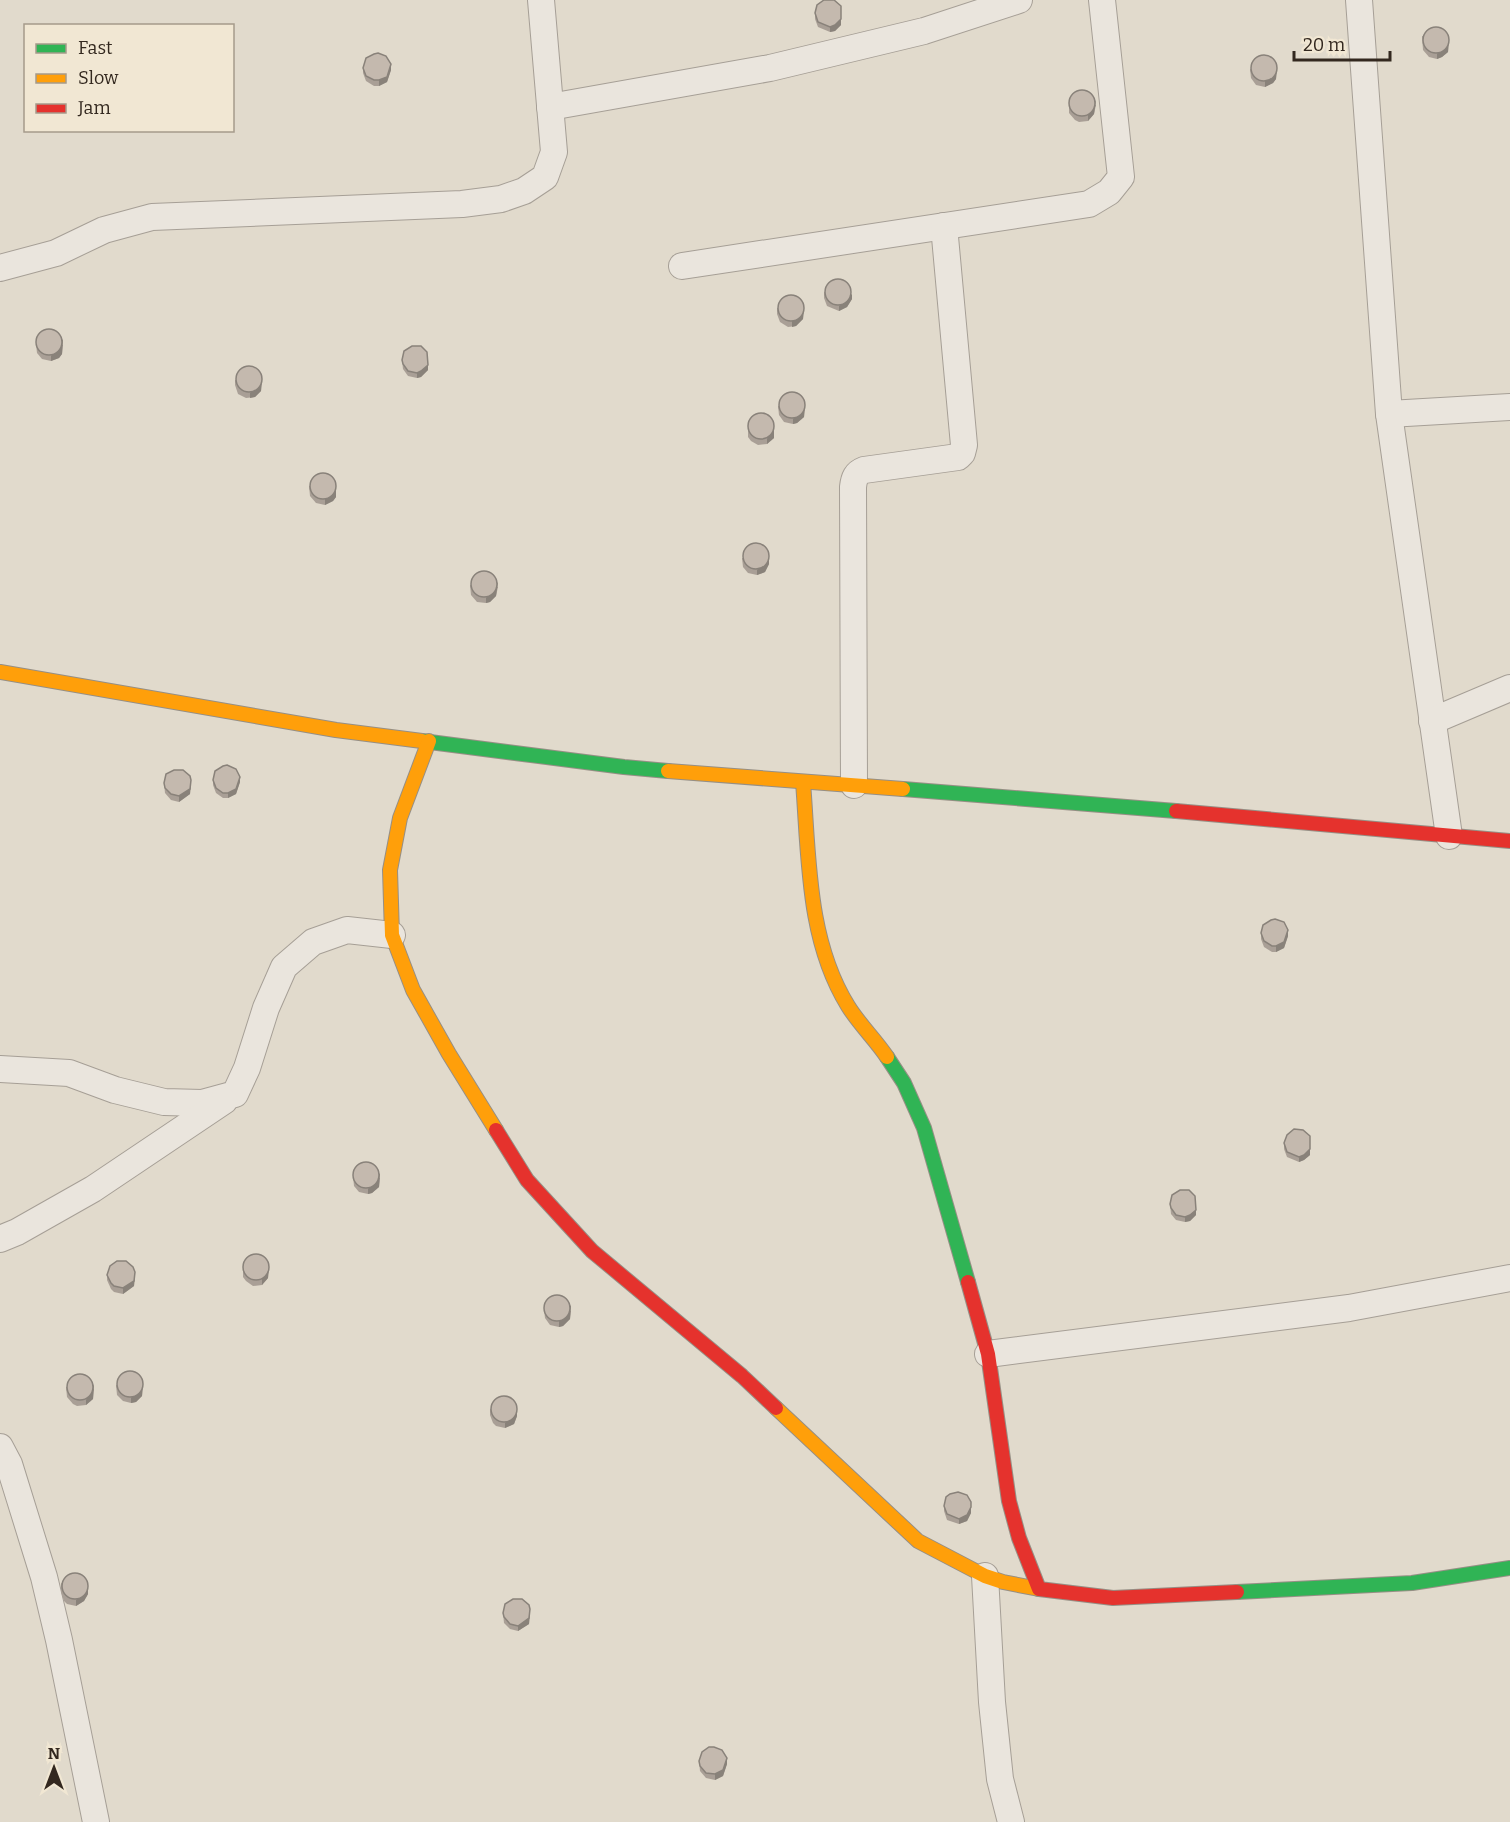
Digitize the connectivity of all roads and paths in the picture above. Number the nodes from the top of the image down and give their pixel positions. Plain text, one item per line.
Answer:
1 (541, 0) edge
2 (1019, 0) edge
3 (1102, 0) edge
4 (1359, 0) edge
5 (550, 107) junction
6 (944, 226) junction
7 (682, 266) dead end
8 (0, 268) edge
9 (1510, 407) edge
10 (1389, 414) junction
11 (0, 672) edge
12 (1510, 688) edge
13 (1432, 721) junction
14 (429, 741) junction
15 (803, 782) junction
16 (854, 785) junction
17 (1449, 836) junction
18 (1510, 841) edge
19 (392, 934) junction
20 (0, 1069) edge
21 (235, 1094) junction
22 (0, 1239) edge
23 (1510, 1278) edge
24 (988, 1354) junction
25 (0, 1447) edge
26 (1510, 1568) edge
27 (985, 1576) junction
28 (1039, 1588) junction
29 (96, 1822) edge
30 (1011, 1822) edge

1 - 5 street
2 - 5 street
3 - 6 street
4 - 10 street
5 - 8 street
6 - 7 street
6 - 16 street
9 - 10 street
10 - 13 street
11 - 14 street
12 - 13 street
13 - 17 street
14 - 15 street
14 - 19 street
15 - 16 street
15 - 24 street
16 - 17 street
17 - 18 street
19 - 21 street
19 - 27 street
20 - 21 street
21 - 22 street
23 - 24 street
24 - 28 street
25 - 29 street
26 - 28 street
27 - 28 street
27 - 30 street

